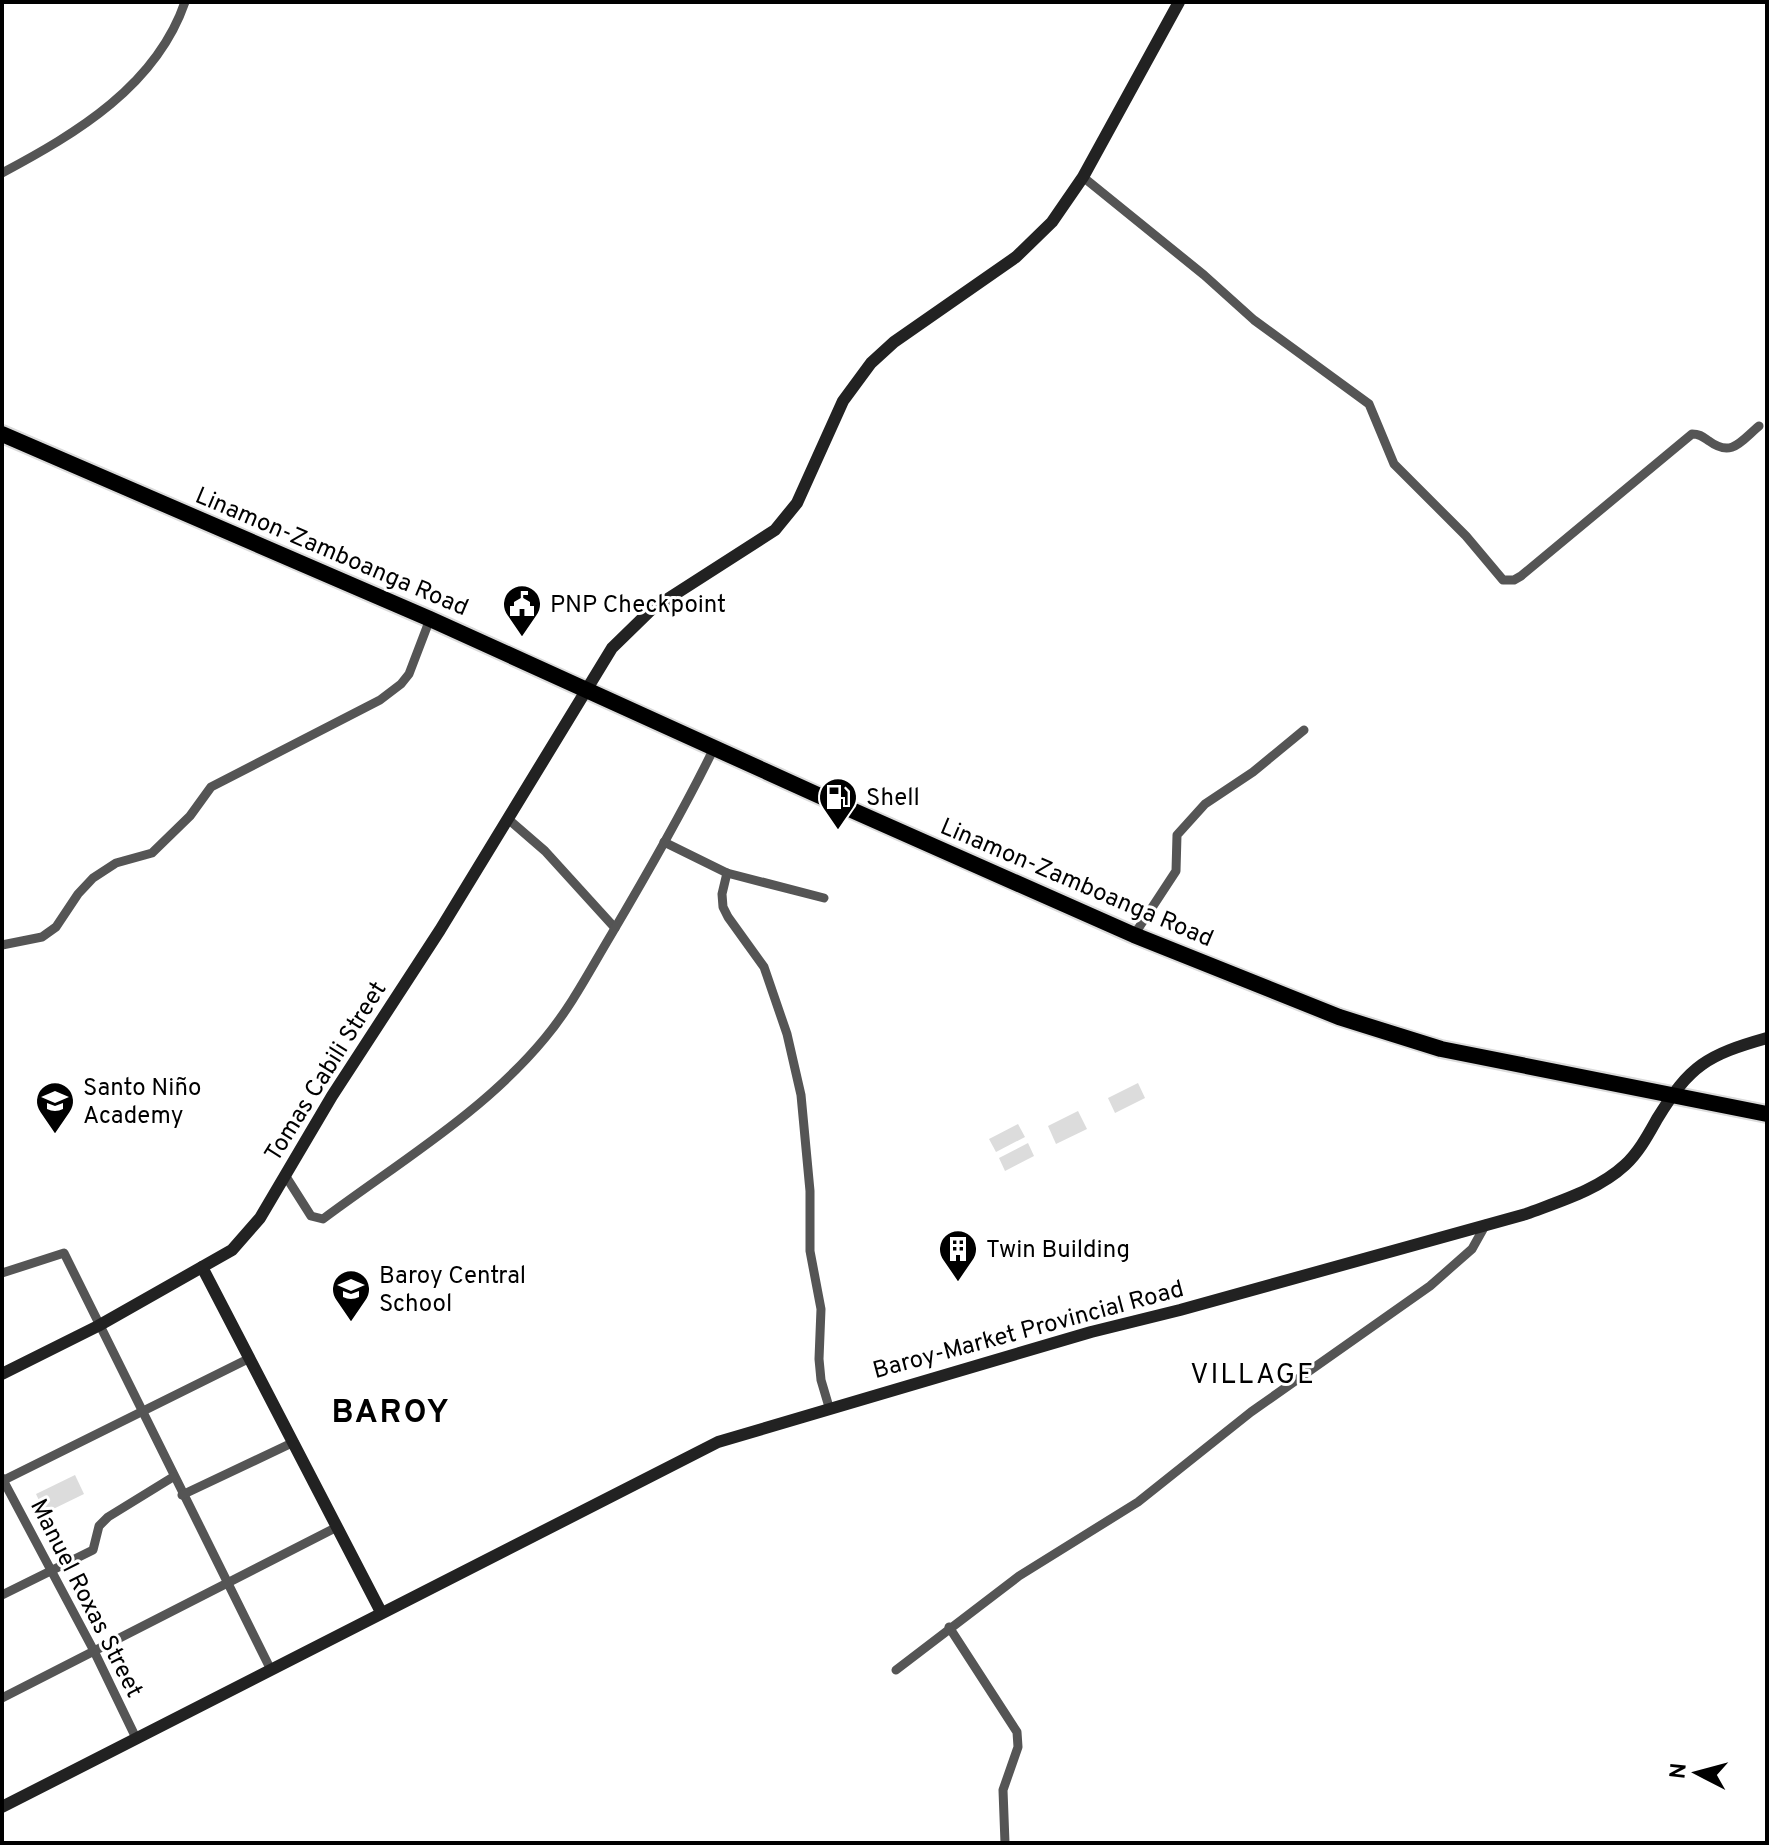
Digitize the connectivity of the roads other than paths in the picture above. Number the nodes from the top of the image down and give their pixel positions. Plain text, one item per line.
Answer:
1 (185, 2) edge
2 (1179, 2) edge
3 (2, 173) edge
4 (1083, 177) junction
5 (1759, 426) dead end
6 (2, 434) edge
7 (430, 619) junction
8 (587, 689) junction
9 (1304, 730) dead end
10 (714, 748) junction
11 (508, 819) junction
12 (664, 842) junction
13 (727, 873) junction
14 (824, 898) dead end
15 (615, 928) junction
16 (1134, 935) junction
17 (2, 945) edge
18 (1767, 1038) edge
19 (1672, 1095) junction
20 (1767, 1114) edge
21 (285, 1175) junction
22 (1486, 1224) junction
23 (202, 1267) junction
24 (2, 1273) edge
25 (98, 1326) junction
26 (250, 1358) junction
27 (2, 1374) edge
28 (829, 1407) junction
29 (142, 1414) junction
30 (294, 1442) junction
31 (173, 1477) junction
32 (2, 1479) edge
33 (182, 1495) junction
34 (337, 1527) junction
35 (52, 1571) junction
36 (226, 1582) junction
37 (2, 1595) edge
38 (381, 1612) junction
39 (949, 1627) junction
40 (94, 1651) junction
41 (270, 1668) junction
42 (896, 1670) dead end
43 (2, 1698) edge
44 (136, 1738) junction
45 (2, 1807) edge
46 (1005, 1843) edge

1 - 3 street
2 - 4 street, Tomas Cabili Street
4 - 5 street
4 - 8 street, Tomas Cabili Street
6 - 7 highway, Linamon-Zamboanga Road
7 - 8 highway, Linamon-Zamboanga Road
7 - 17 street
8 - 10 highway, Linamon-Zamboanga Road
8 - 11 street, Tomas Cabili Street
9 - 16 street
10 - 12 street
10 - 16 highway, Linamon-Zamboanga Road
11 - 15 street
11 - 21 street, Tomas Cabili Street
12 - 13 street
12 - 15 street
13 - 14 street
13 - 28 street
15 - 21 street
16 - 19 highway, Linamon-Zamboanga Road
18 - 19 street, Baroy-Market Provincial Road
19 - 20 highway, Linamon-Zamboanga Road
19 - 22 street, Baroy-Market Provincial Road
21 - 23 street, Tomas Cabili Street
22 - 28 street, Baroy-Market Provincial Road
22 - 39 street
23 - 25 street, Tomas Cabili Street
23 - 26 street
24 - 25 street
25 - 27 street, Tomas Cabili Street
25 - 29 street
26 - 29 street
26 - 30 street
28 - 38 street, Baroy-Market Provincial Road
29 - 31 street
29 - 32 street
30 - 33 street
30 - 34 street
31 - 33 street
31 - 35 street
32 - 35 street, Manuel Roxas Street
33 - 36 street
34 - 36 street
34 - 38 street
35 - 37 street
35 - 40 street, Manuel Roxas Street
36 - 40 street
36 - 41 street
38 - 41 street, Baroy-Market Provincial Road
39 - 42 street
39 - 46 street
40 - 43 street
40 - 44 street, Manuel Roxas Street
41 - 44 street, Baroy-Market Provincial Road
44 - 45 street, Baroy-Market Provincial Road

